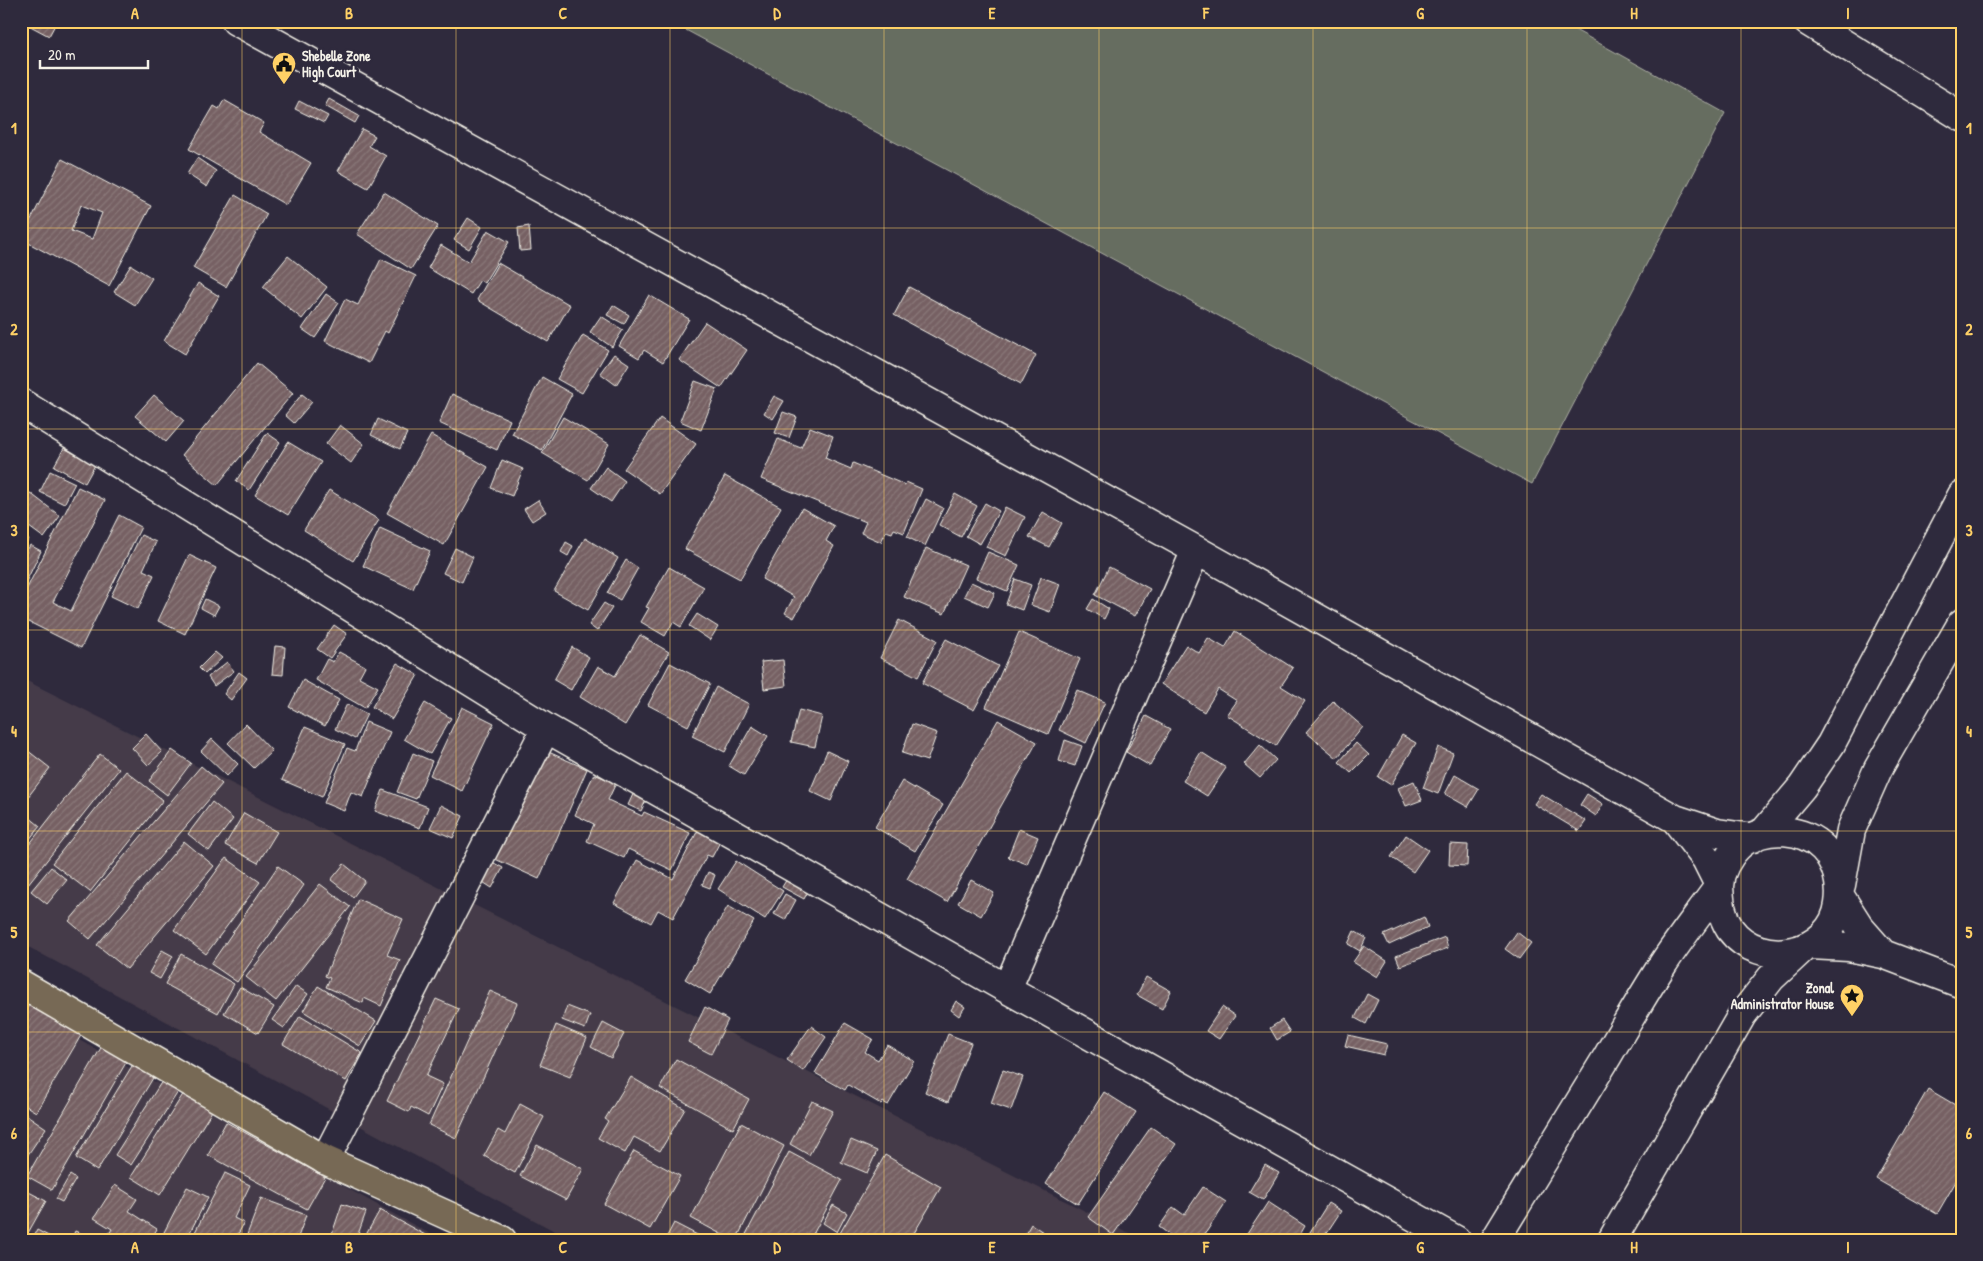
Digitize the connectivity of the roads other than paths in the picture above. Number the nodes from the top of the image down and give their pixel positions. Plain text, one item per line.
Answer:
1 (236, 21) edge
2 (1807, 21) edge
3 (1962, 117) edge
4 (21, 403) edge
5 (1962, 495) edge
6 (1196, 550) junction
7 (1962, 623) edge
8 (546, 728) junction
9 (1675, 819) junction
10 (1759, 835) junction
11 (1719, 886) junction
12 (1840, 890) junction
13 (1806, 947) junction
14 (1883, 954) junction
15 (21, 984) edge
16 (1962, 984) edge
17 (1007, 989) junction
18 (325, 1160) junction
19 (502, 1240) edge
20 (1456, 1240) edge
21 (1495, 1240) edge
22 (1612, 1240) edge

1 - 6 street
2 - 3 street
4 - 8 street
5 - 10 street
6 - 9 street
6 - 17 street
7 - 12 street
8 - 17 street
8 - 18 street
9 - 10 street
9 - 11 street
10 - 11 street
10 - 12 street
11 - 13 street
11 - 21 street
12 - 13 street
12 - 14 street
13 - 14 street
13 - 22 street
14 - 16 street
15 - 18 main road
17 - 20 street
18 - 19 main road

